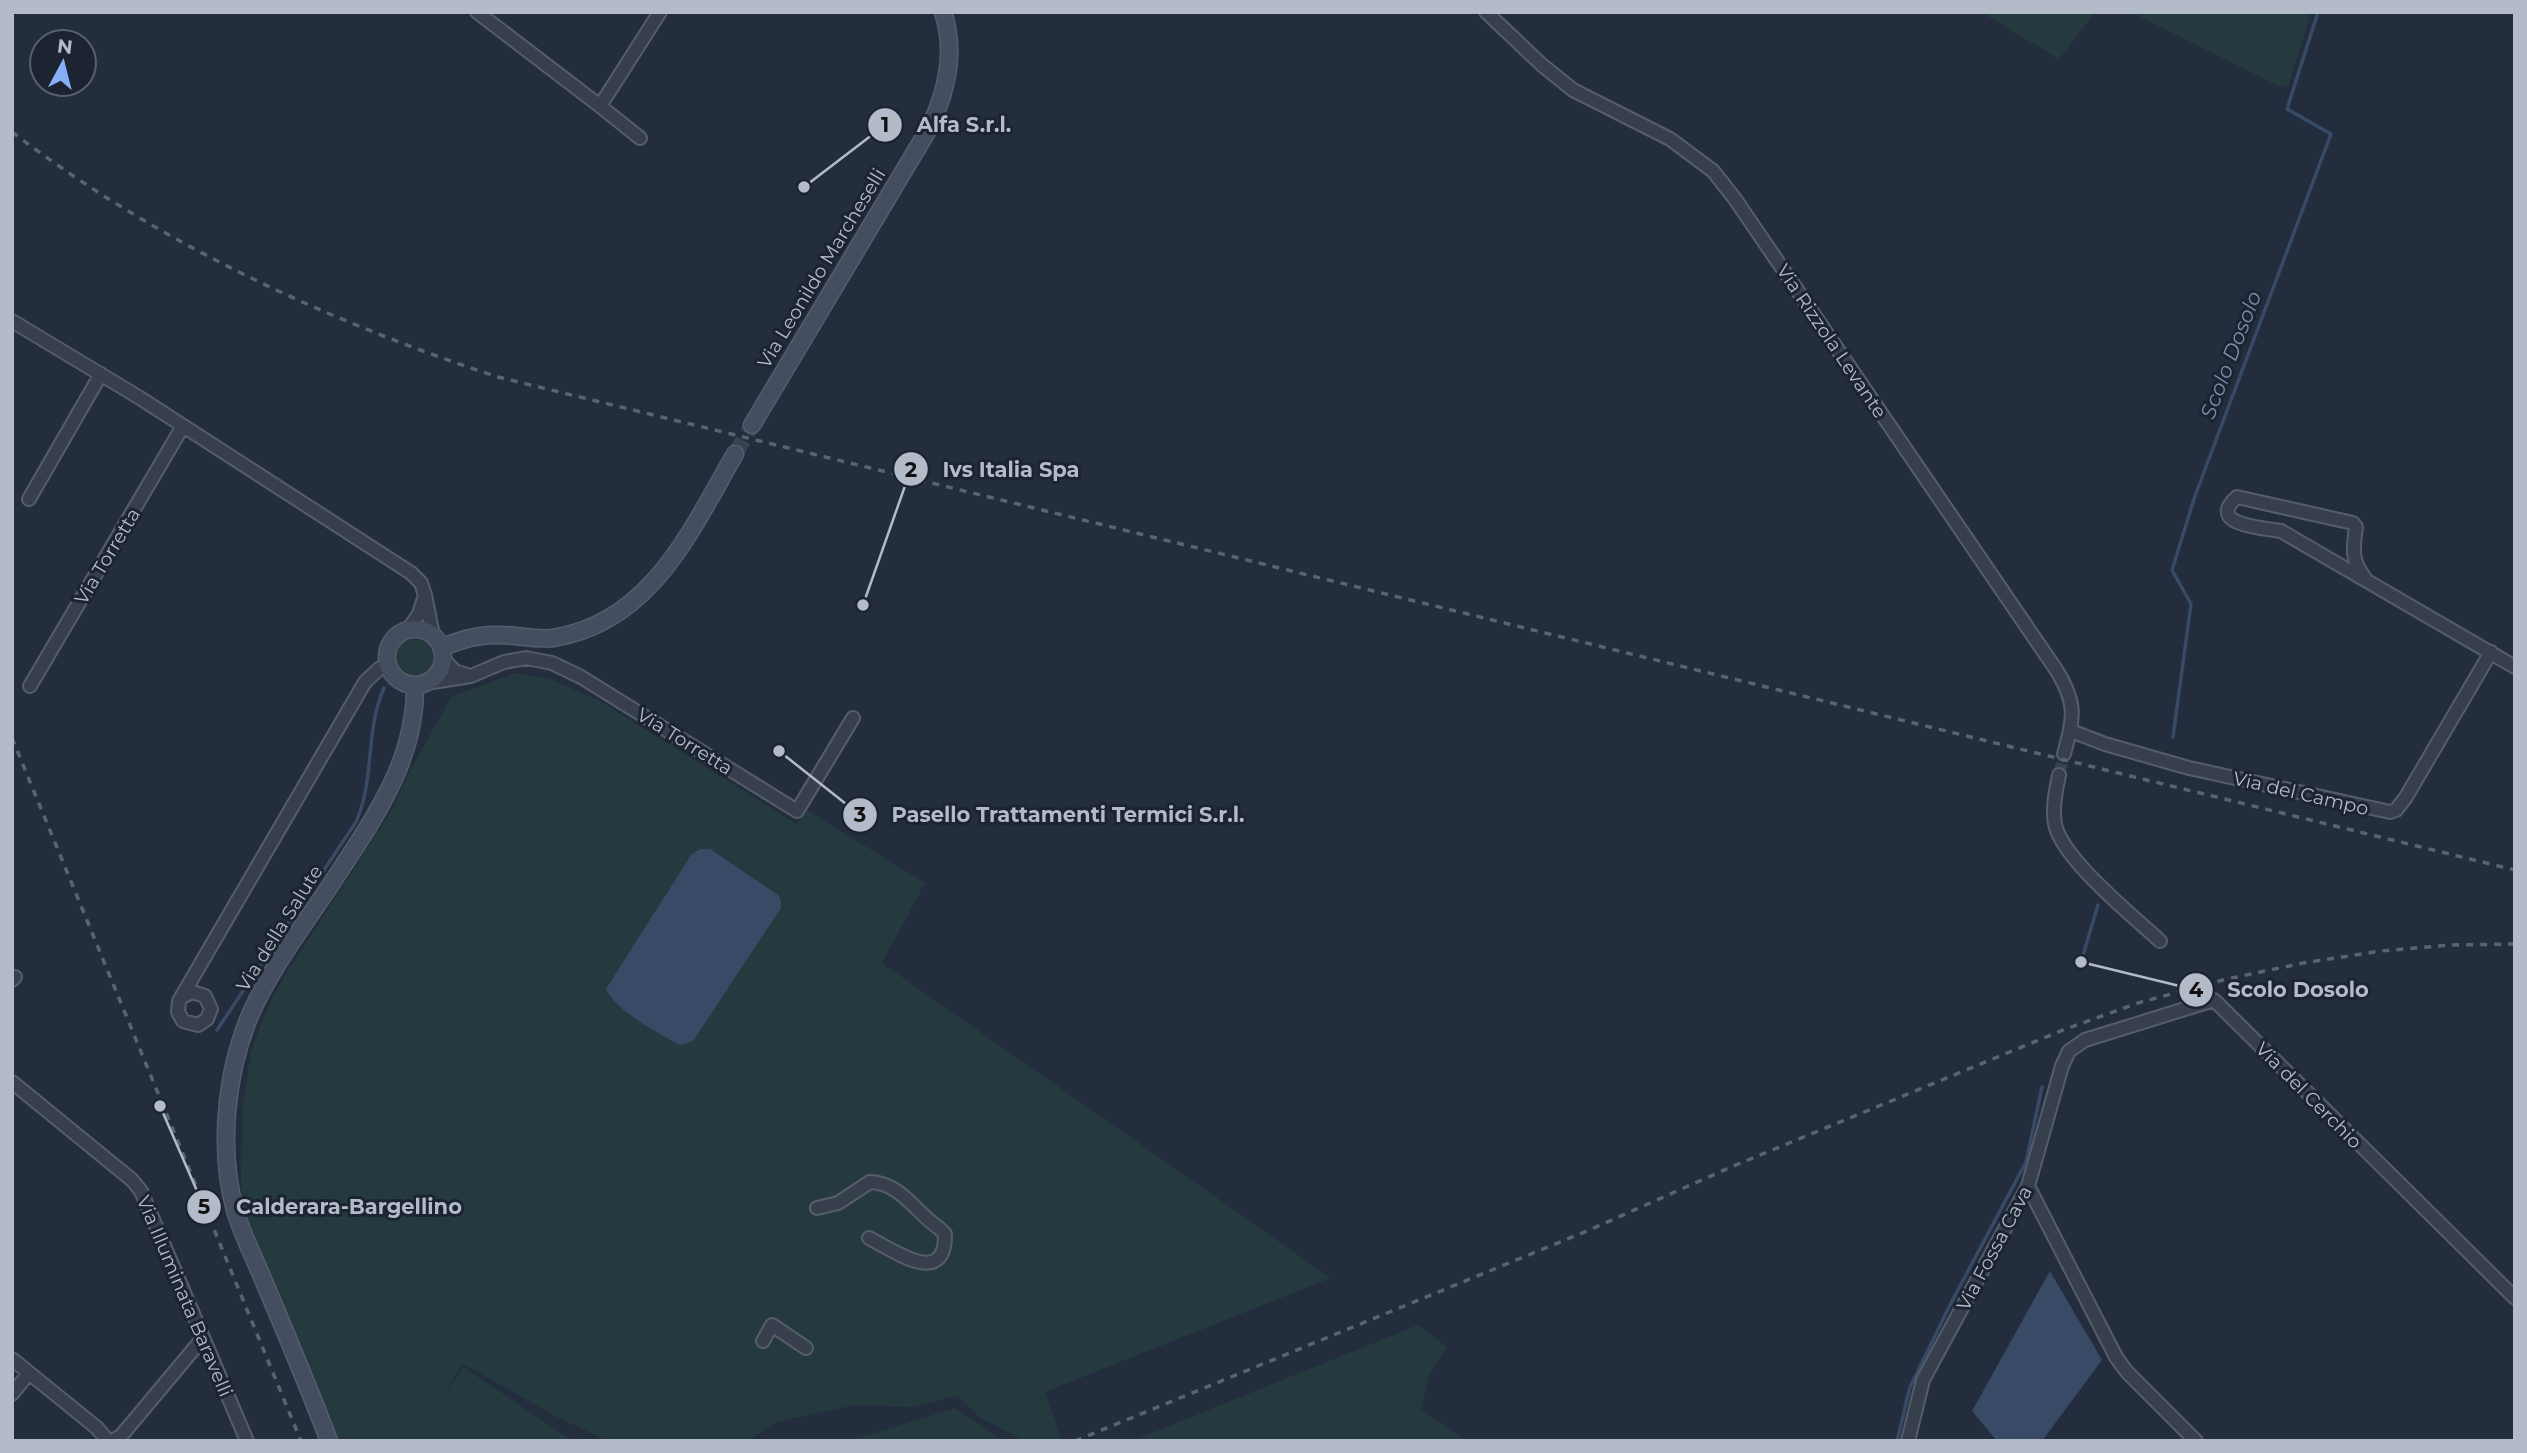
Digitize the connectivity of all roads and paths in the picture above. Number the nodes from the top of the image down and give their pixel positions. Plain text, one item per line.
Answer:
1 (477, 12) edge
2 (660, 12) edge
3 (943, 12) edge
4 (1486, 12) edge
5 (600, 106) junction
6 (640, 138) dead end
7 (12, 321) edge
8 (101, 374) junction
9 (752, 425) tunnel mouth
10 (183, 426) junction
11 (735, 454) tunnel mouth
12 (29, 499) dead end
13 (2365, 578) junction
14 (425, 595) junction
15 (408, 630) junction
16 (439, 647) junction
17 (2491, 652) junction
18 (388, 666) junction
19 (2515, 667) edge
20 (471, 676) junction
21 (421, 684) junction
22 (30, 686) dead end
23 (853, 718) dead end
24 (2070, 731) junction
25 (2064, 754) tunnel mouth
26 (2059, 775) tunnel mouth
27 (2160, 941) dead end
28 (195, 973) junction
29 (201, 993) junction
30 (182, 997) junction
31 (2069, 1051) joint
32 (12, 1082) edge
33 (2028, 1186) junction
34 (817, 1208) dead end
35 (869, 1238) dead end
36 (2515, 1298) edge
37 (203, 1338) junction
38 (763, 1341) dead end
39 (806, 1348) dead end
40 (12, 1359) edge
41 (29, 1373) junction
42 (12, 1394) edge
43 (110, 1441) edge
44 (247, 1441) edge
45 (329, 1441) edge
46 (1908, 1441) edge
47 (2196, 1441) edge

1 - 5 street
2 - 5 street
3 - 9 street, Via Leonildo Marcheselli
4 - 24 street, Via Rizzola Levante
5 - 6 street
7 - 8 street
8 - 10 street
8 - 12 street
10 - 14 street
10 - 22 street, Via Torretta
11 - 16 street
13 - 13 street
13 - 17 street
14 - 15 street
14 - 16 street
15 - 16 street
15 - 18 street
16 - 20 street
16 - 21 street
17 - 19 street
17 - 24 street, Via del Campo
18 - 21 street
18 - 28 street
20 - 21 street, Via Torretta
20 - 23 street, Via Torretta
21 - 45 street, Via della Salute
24 - 25 street, Via Rizzola Levante
26 - 27 street
28 - 29 street
28 - 30 street
29 - 30 street
29 - 30 street
31 - 33 street, Via Fossa Cava
31 - 36 street, Via del Cerchio
32 - 37 street, Via Illuminata Baravelli
33 - 46 street, Via Fossa Cava
33 - 47 street
34 - 35 street
37 - 43 street
37 - 44 street, Via Illuminata Baravelli
38 - 39 street
40 - 41 street
41 - 42 street
41 - 43 street

